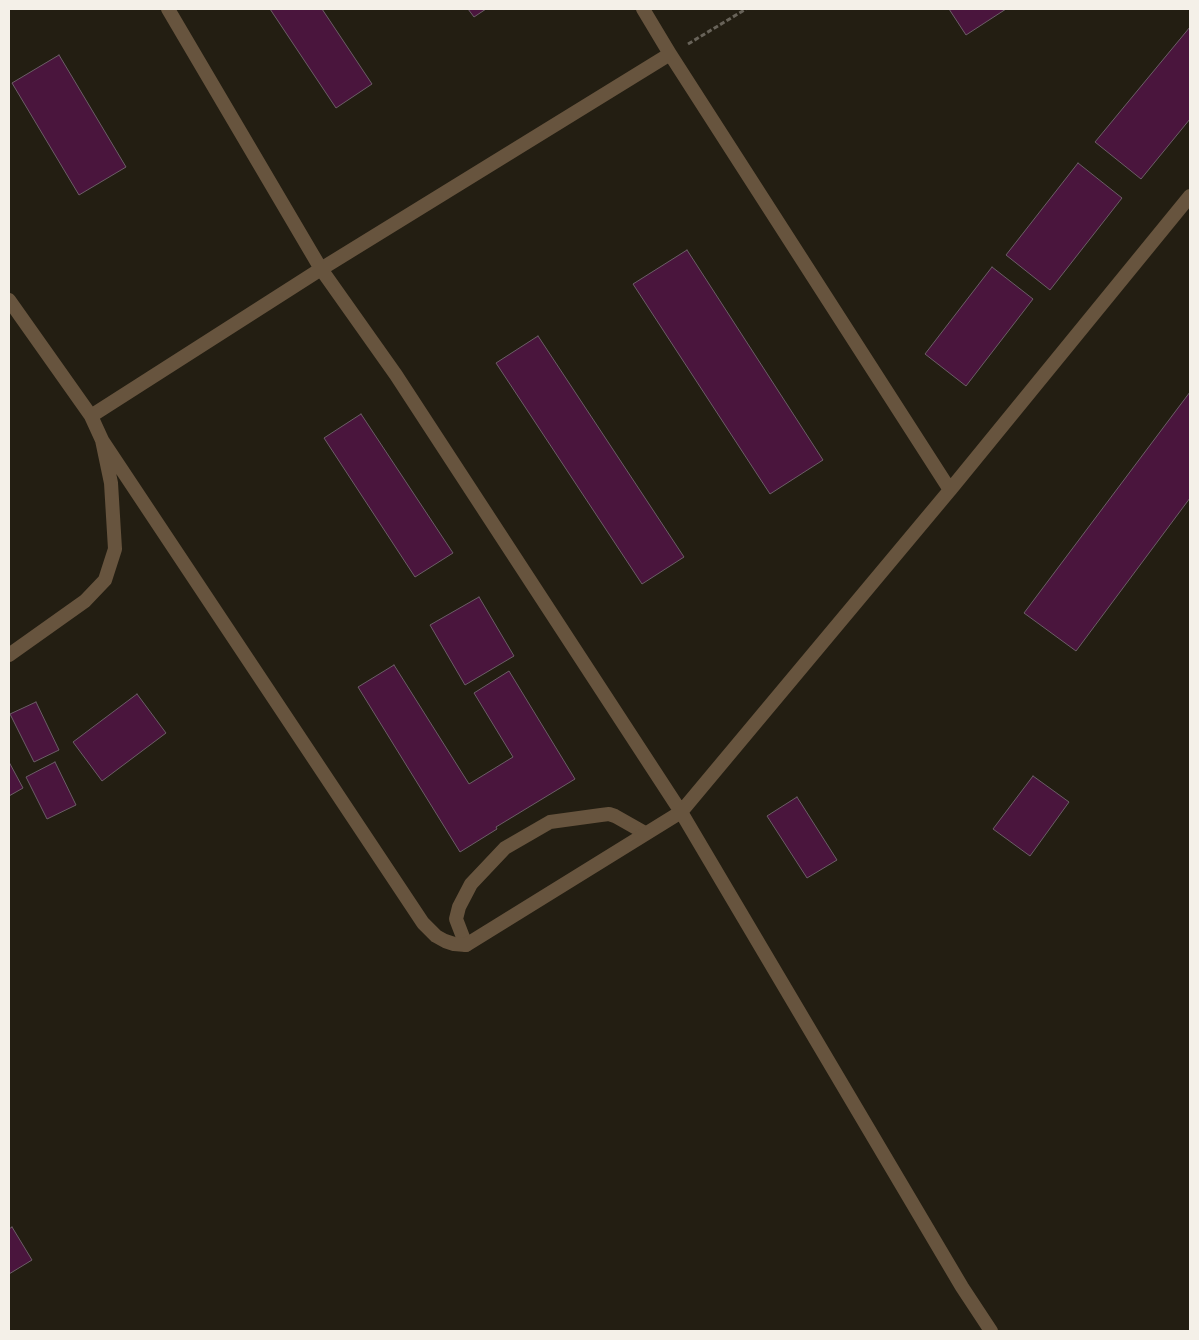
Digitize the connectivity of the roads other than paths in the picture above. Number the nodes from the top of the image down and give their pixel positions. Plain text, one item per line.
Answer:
1 (168, 9) edge
2 (643, 9) edge
3 (670, 54) junction
4 (1190, 196) edge
5 (320, 269) junction
6 (9, 300) edge
7 (91, 416) junction
8 (102, 440) junction
9 (950, 490) junction
10 (9, 654) edge
11 (680, 812) junction
12 (645, 833) junction
13 (466, 945) junction
14 (991, 1331) edge

1 - 5 street
2 - 3 street
3 - 5 street
3 - 9 street
4 - 9 street
5 - 7 street
5 - 11 street
6 - 7 street
7 - 8 street
8 - 10 street
8 - 13 street
9 - 11 street
11 - 12 street
11 - 14 street
12 - 13 street
12 - 13 street

